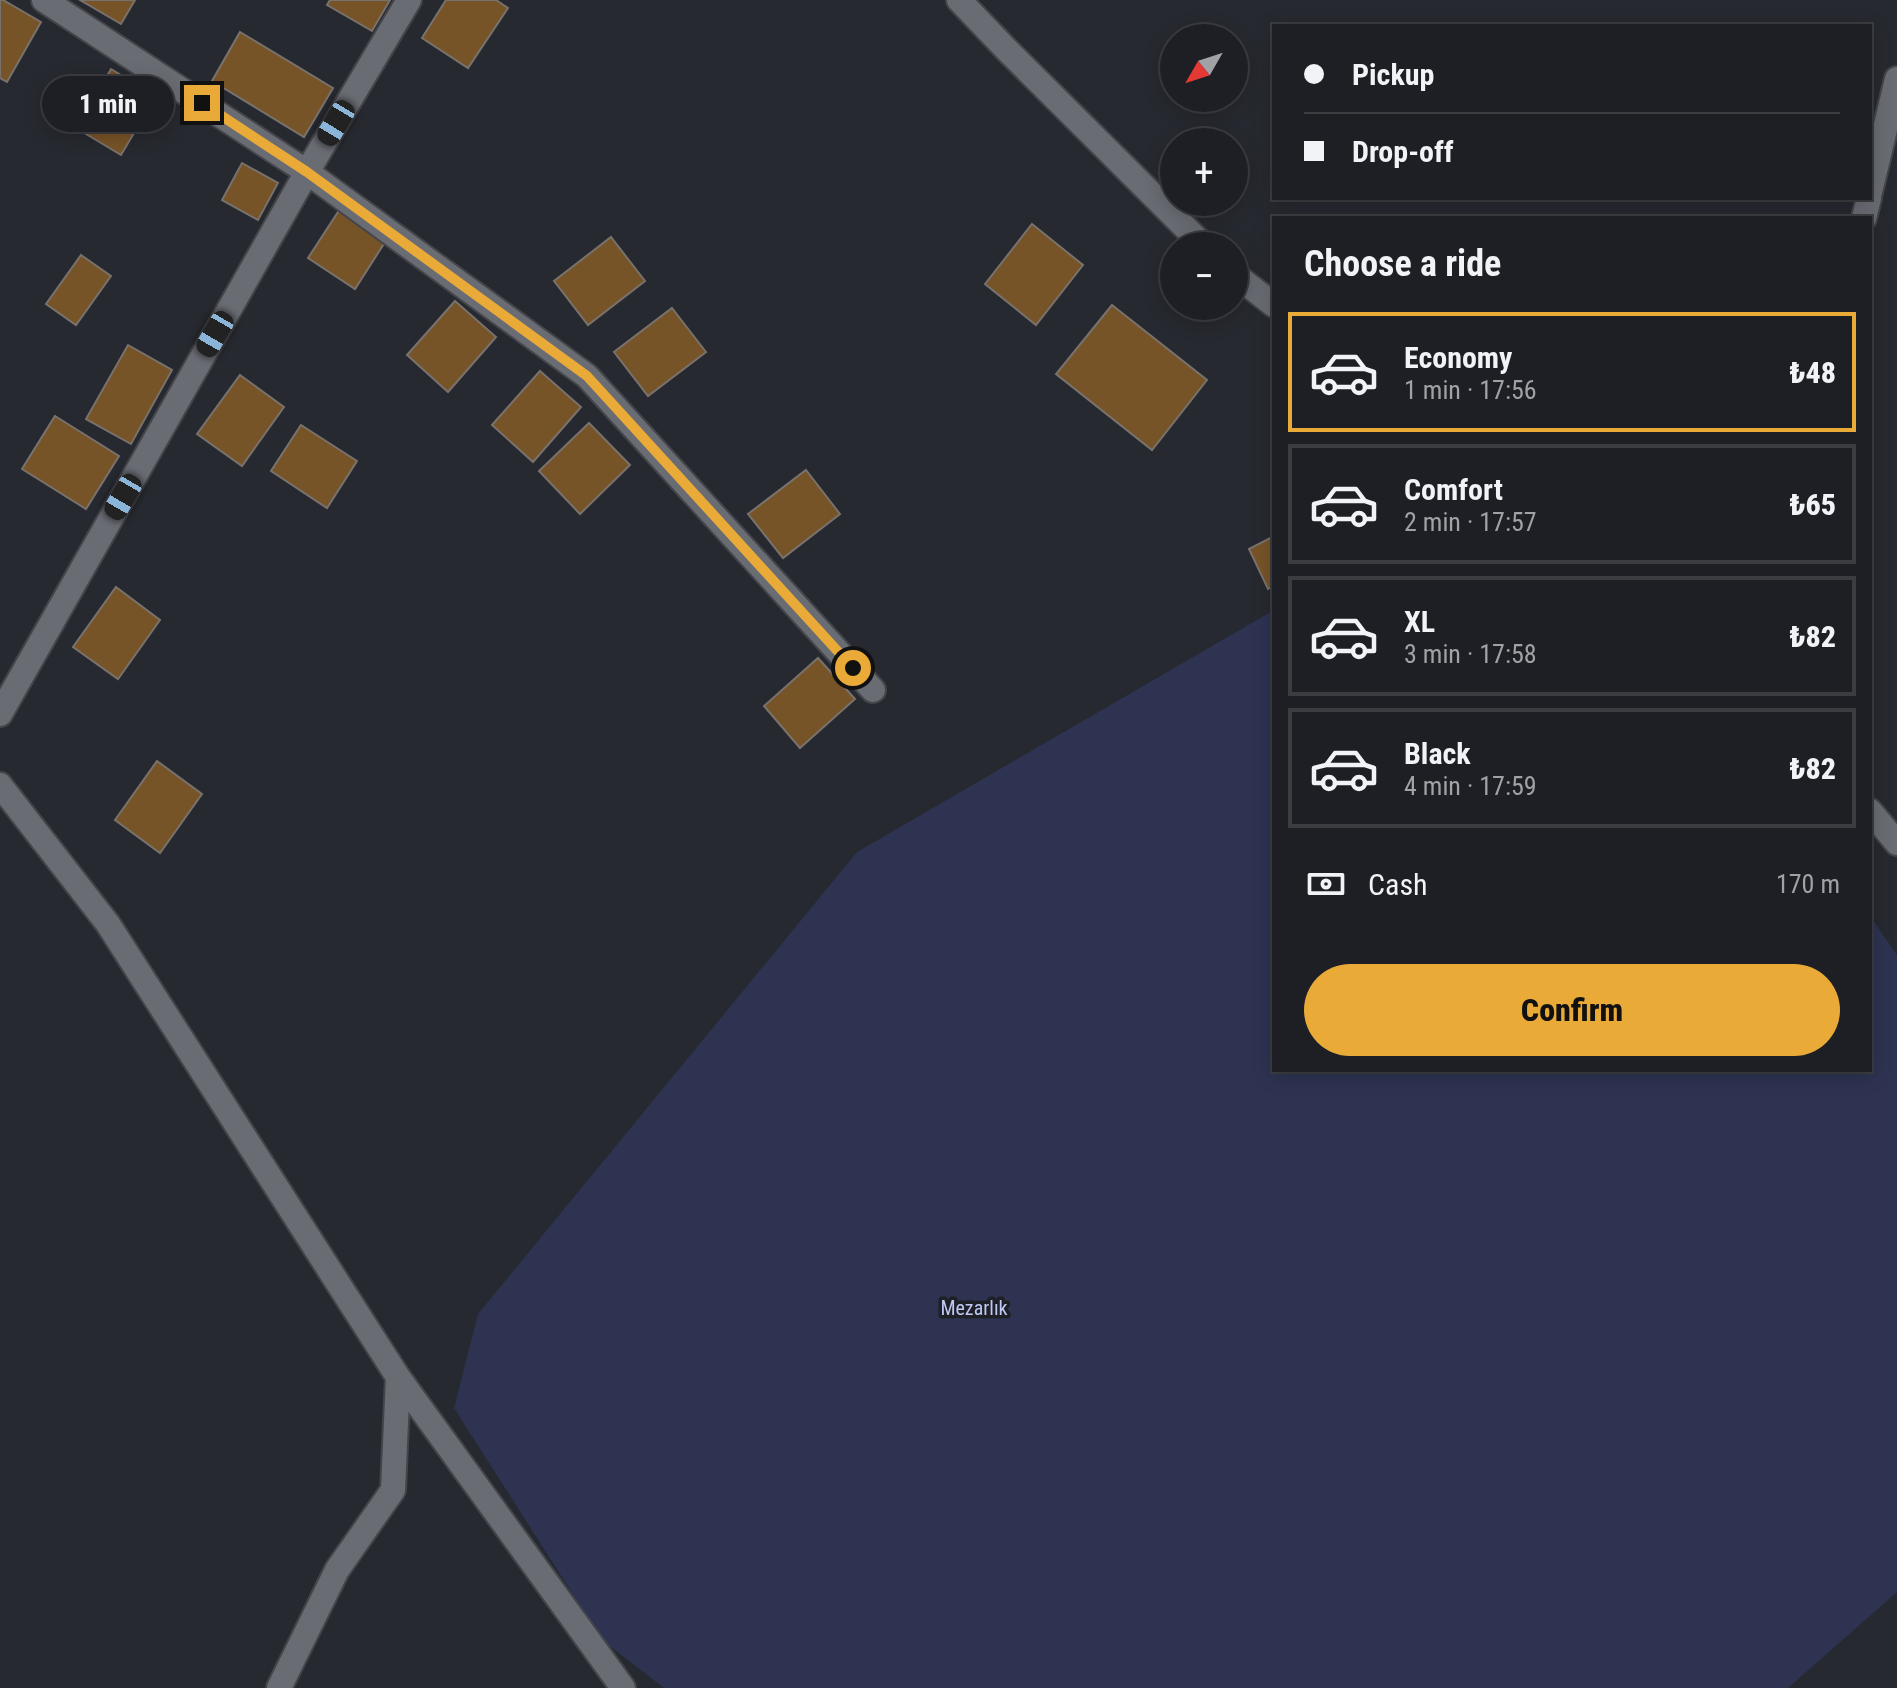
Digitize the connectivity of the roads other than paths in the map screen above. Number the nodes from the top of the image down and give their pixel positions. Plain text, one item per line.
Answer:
1 (44, 0) edge
2 (409, 0) edge
3 (959, 0) edge
4 (1897, 79) edge
5 (307, 172) junction
6 (1872, 184) edge
7 (1190, 232) edge
8 (1248, 285) edge
9 (1272, 303) edge
10 (873, 690) dead end
11 (0, 714) edge
12 (0, 785) edge
13 (1872, 813) edge
14 (1897, 843) edge
15 (398, 1377) junction
16 (279, 1688) edge
17 (623, 1688) edge

1 - 5 street
2 - 5 street
3 - 7 street
4 - 6 street
5 - 10 street
5 - 11 street
8 - 9 street
12 - 15 street
13 - 14 street
15 - 16 street
15 - 17 street

